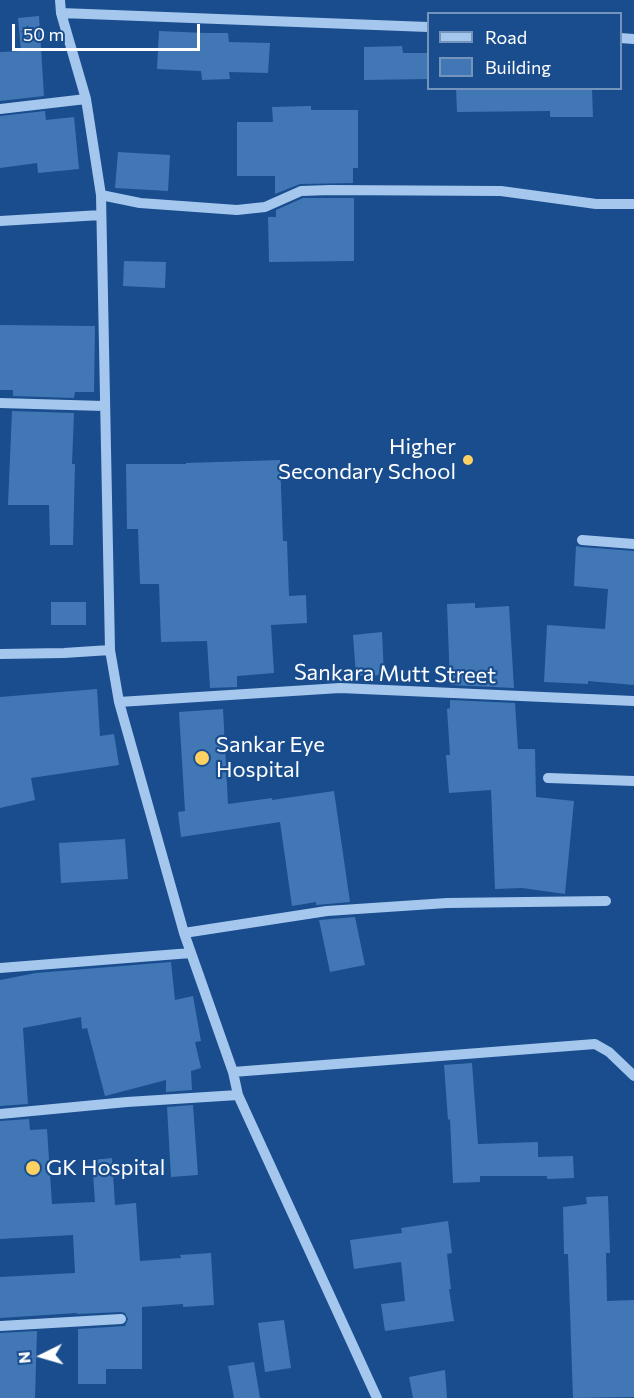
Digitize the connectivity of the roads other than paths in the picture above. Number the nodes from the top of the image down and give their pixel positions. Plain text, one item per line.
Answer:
1 (60, 0) edge
2 (61, 13) junction
3 (427, 27) edge
4 (86, 99) junction
5 (0, 109) edge
6 (101, 195) junction
7 (634, 204) edge
8 (101, 215) junction
9 (0, 221) edge
10 (0, 403) edge
11 (104, 406) junction
12 (582, 540) dead end
13 (634, 544) edge
14 (110, 650) junction
15 (0, 654) edge
16 (634, 700) edge
17 (119, 702) junction
18 (548, 778) dead end
19 (634, 781) edge
20 (606, 901) dead end
21 (184, 933) junction
22 (191, 953) junction
23 (0, 968) edge
24 (233, 1072) junction
25 (634, 1076) edge
26 (238, 1095) junction
27 (0, 1114) edge
28 (121, 1319) dead end
29 (0, 1326) edge
30 (377, 1398) edge

1 - 2 street
2 - 3 street
2 - 4 street
4 - 5 street
4 - 6 street
6 - 7 street
6 - 8 street
8 - 9 street
8 - 11 street
10 - 11 street
11 - 14 street
12 - 13 street
14 - 15 street
14 - 17 street
16 - 17 street, Sankara Mutt Street
17 - 21 street
18 - 19 street
20 - 21 street
21 - 22 street
22 - 23 street
22 - 24 street
24 - 25 street
24 - 26 street
26 - 27 street
26 - 30 street
28 - 29 street

